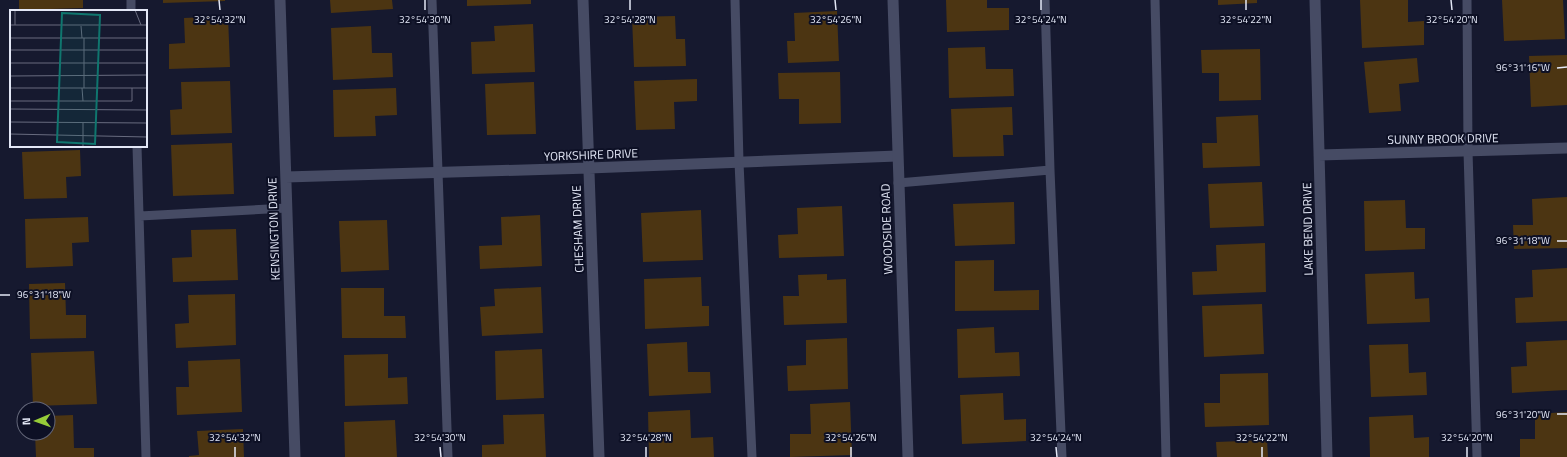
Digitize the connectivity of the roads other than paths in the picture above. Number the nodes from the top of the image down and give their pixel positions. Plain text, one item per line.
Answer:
1 (280, 0) edge
2 (432, 0) edge
3 (583, 0) edge
4 (734, 0) edge
5 (893, 0) edge
6 (1045, 0) edge
7 (1155, 0) edge
8 (1315, 0) edge
9 (1467, 0) edge
10 (137, 147) edge
11 (1567, 148) edge
12 (1468, 151) junction
13 (1319, 155) junction
14 (897, 156) junction
15 (739, 162) junction
16 (589, 168) junction
17 (1050, 170) junction
18 (438, 172) junction
19 (286, 177) junction
20 (898, 183) junction
21 (287, 208) junction
22 (140, 216) junction
23 (146, 457) edge
24 (295, 457) edge
25 (448, 457) edge
26 (599, 457) edge
27 (752, 457) edge
28 (908, 457) edge
29 (1062, 457) edge
30 (1166, 457) edge
31 (1326, 457) edge
32 (1477, 457) edge

1 - 19 street, KENSINGTON DRIVE
2 - 18 lane
3 - 16 street, CHESHAM DRIVE
4 - 15 lane
5 - 14 street, WOODSIDE ROAD
6 - 17 lane
7 - 30 lane
8 - 13 street, LAKE BEND DRIVE
9 - 12 lane
10 - 22 lane
11 - 12 street, SUNNY BROOK DRIVE
12 - 13 street, SUNNY BROOK DRIVE
12 - 32 lane
13 - 31 street, LAKE BEND DRIVE
14 - 15 street, YORKSHIRE DRIVE
14 - 20 street, WOODSIDE ROAD
15 - 16 street, YORKSHIRE DRIVE
15 - 27 lane
16 - 18 street, YORKSHIRE DRIVE
16 - 26 street, CHESHAM DRIVE
17 - 20 lane
17 - 29 lane
18 - 19 street, YORKSHIRE DRIVE
18 - 25 lane
19 - 21 street, KENSINGTON DRIVE
20 - 28 street, WOODSIDE ROAD
21 - 22 lane
21 - 24 street, KENSINGTON DRIVE
22 - 23 lane

